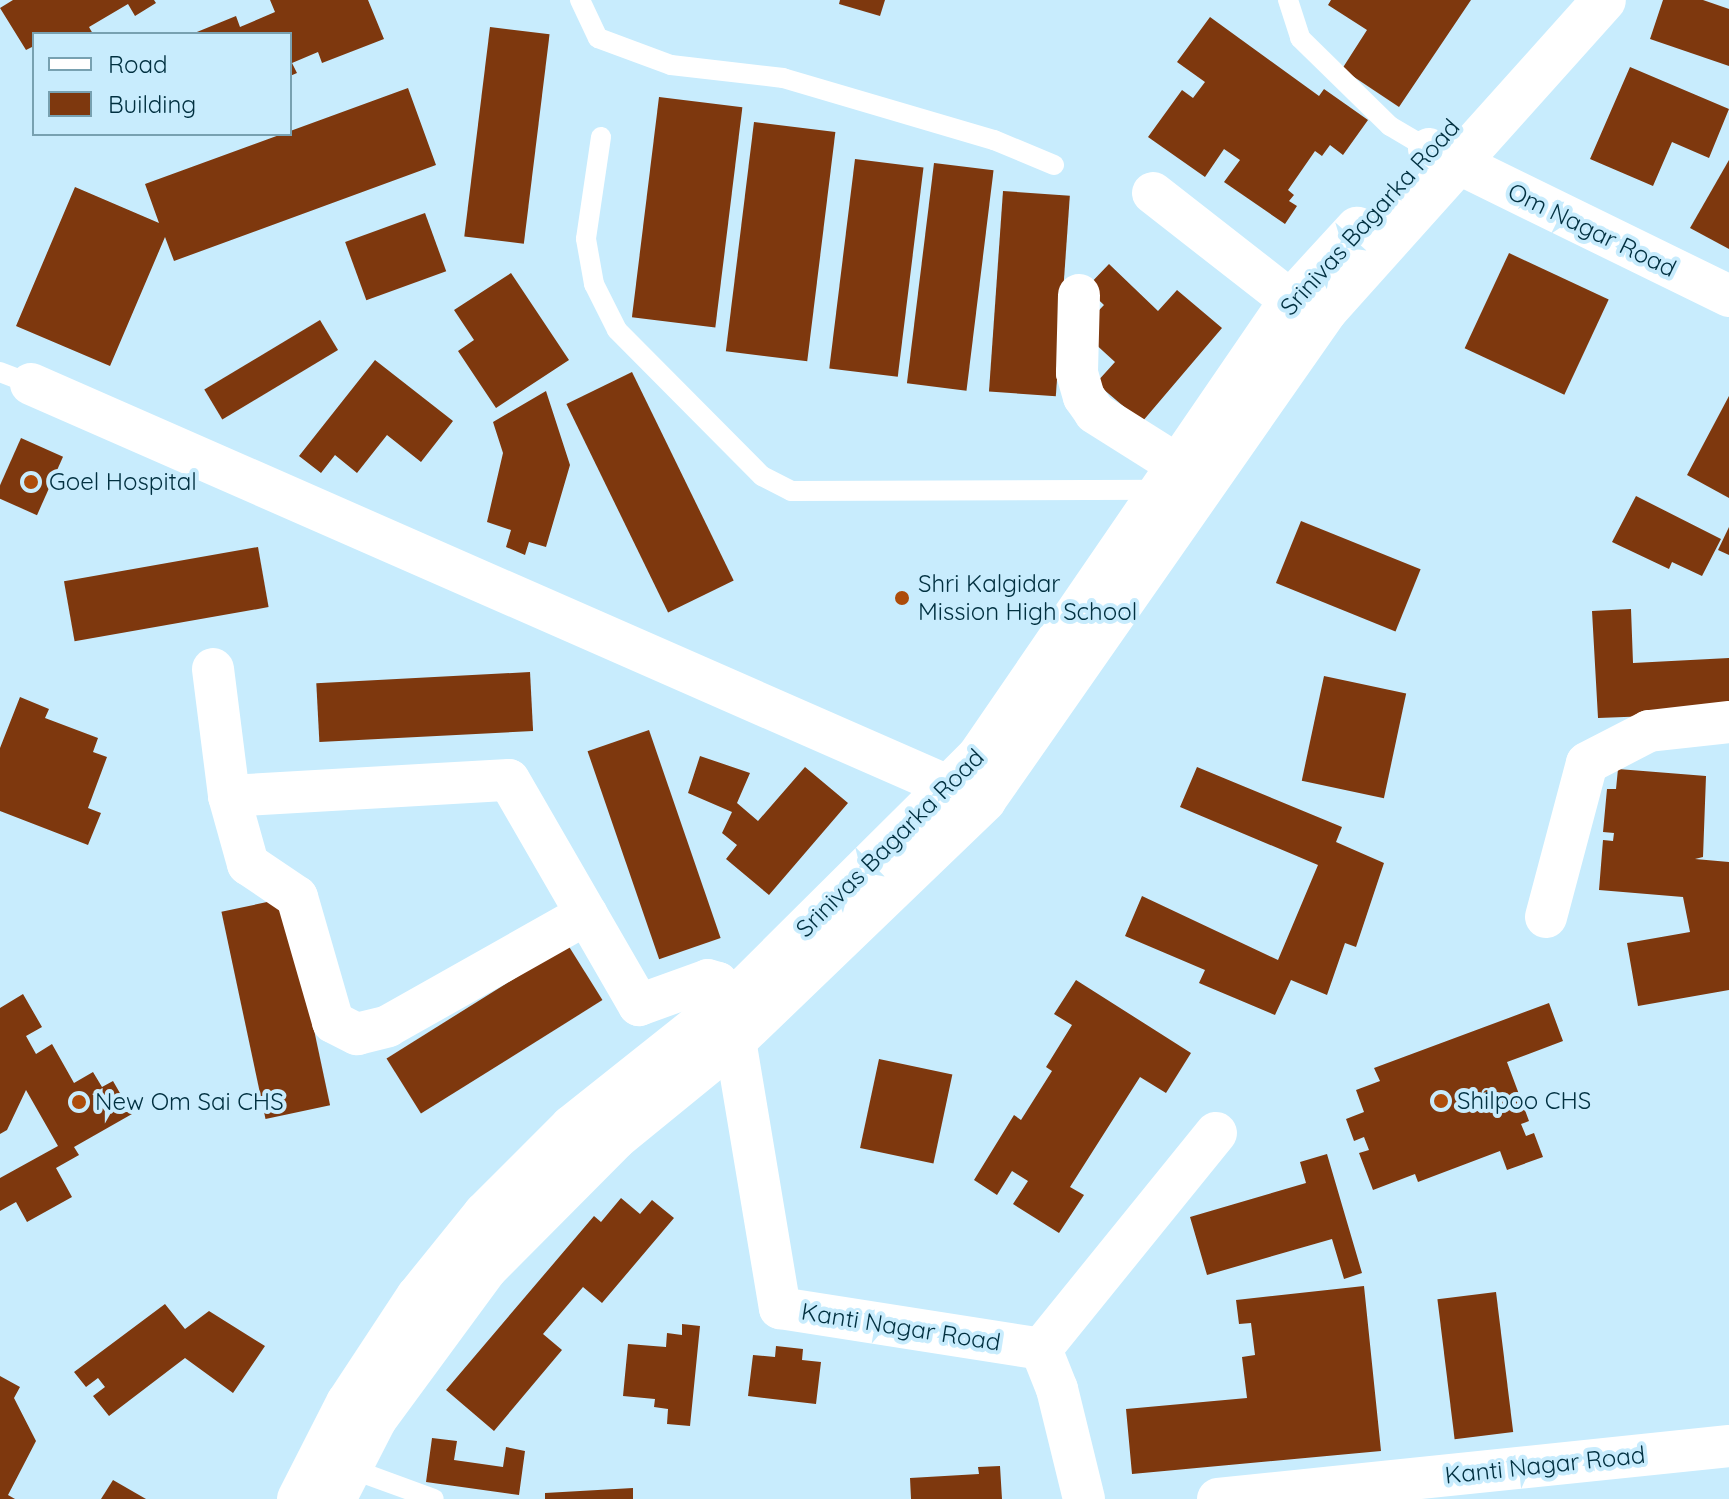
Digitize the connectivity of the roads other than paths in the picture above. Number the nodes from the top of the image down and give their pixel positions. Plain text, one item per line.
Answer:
1 (580, 0) edge
2 (1288, 0) edge
3 (1565, 0) edge
4 (1604, 0) edge
5 (601, 137) dead end
6 (1442, 157) junction
7 (1054, 165) dead end
8 (1153, 193) dead end
9 (1079, 295) dead end
10 (1729, 296) edge
11 (1291, 301) junction
12 (16, 378) edge
13 (1170, 478) junction
14 (213, 669) dead end
15 (1729, 722) edge
16 (950, 787) junction
17 (229, 796) junction
18 (587, 914) junction
19 (1546, 917) dead end
20 (733, 1020) junction
21 (1216, 1133) dead end
22 (1041, 1349) junction
23 (361, 1411) junction
24 (1729, 1446) edge
25 (342, 1484) edge
26 (299, 1499) edge
27 (434, 1499) edge
28 (1084, 1499) edge
29 (1218, 1499) edge

1 - 7 lane
2 - 6 lane
3 - 6 street, Srinivas Bagarka Road
4 - 6 street, Srinivas Bagarka Road
5 - 13 lane
6 - 10 street, Om Nagar Road
6 - 11 street, Srinivas Bagarka Road
6 - 20 street, Srinivas Bagarka Road
8 - 11 street
9 - 13 street
11 - 13 street, Srinivas Bagarka Road
12 - 16 street
13 - 16 street, Srinivas Bagarka Road
14 - 17 street
15 - 19 street
16 - 20 street, Srinivas Bagarka Road
17 - 18 street
17 - 18 street
18 - 20 street
20 - 22 street, Kanti Nagar Road
20 - 23 street
21 - 22 street
22 - 28 street
23 - 25 street
23 - 26 street
24 - 29 street, Kanti Nagar Road
25 - 27 lane

